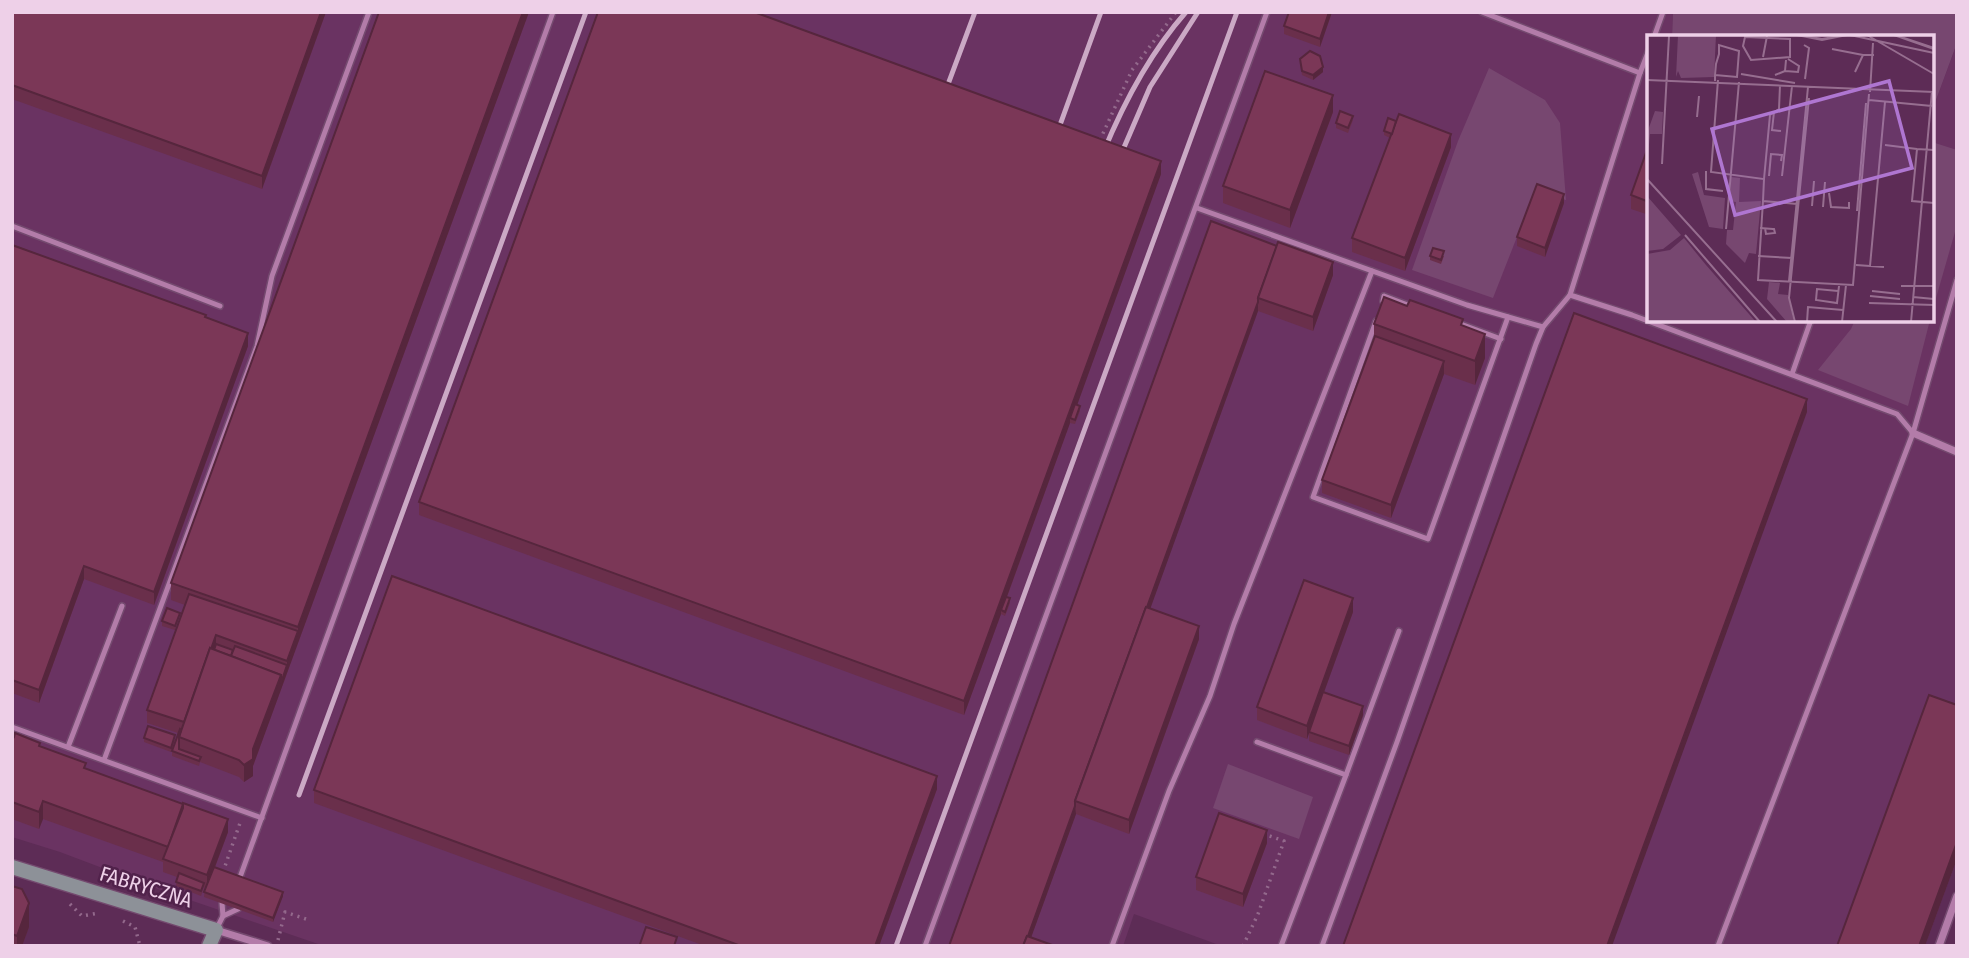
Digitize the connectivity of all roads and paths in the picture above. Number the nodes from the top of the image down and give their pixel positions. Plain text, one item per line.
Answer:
1 (369, 12) edge
2 (553, 12) edge
3 (1175, 12) edge
4 (1267, 12) edge
5 (1482, 12) edge
6 (1663, 12) edge
7 (1655, 35) edge
8 (1647, 55) edge
9 (1640, 73) junction
10 (1100, 140) edge
11 (1197, 208) junction
12 (12, 226) edge
13 (1372, 271) junction
14 (1957, 280) edge
15 (1570, 295) junction
16 (219, 306) dead end
17 (1423, 310) edge
18 (1508, 317) junction
19 (1449, 320) edge
20 (1810, 322) edge
21 (1543, 327) junction
22 (1501, 339) junction
23 (1792, 374) junction
24 (1913, 433) junction
25 (1957, 452) edge
26 (122, 606) dead end
27 (1399, 631) dead end
28 (12, 727) edge
29 (1257, 742) dead end
30 (68, 747) junction
31 (104, 760) junction
32 (1346, 775) junction
33 (244, 811) junction
34 (262, 818) junction
35 (1262, 833) edge
36 (12, 867) edge
37 (223, 874) edge
38 (239, 880) edge
39 (1957, 896) edge
40 (222, 903) edge
41 (238, 909) edge
42 (76, 910) dead end
43 (223, 916) junction
44 (110, 917) dead end
45 (309, 920) dead end
46 (123, 921) dead end
47 (216, 930) junction
48 (140, 946) edge
49 (209, 946) edge
50 (268, 946) edge
51 (278, 946) edge
52 (926, 946) edge
53 (1112, 946) edge
54 (1242, 946) edge
55 (1281, 946) edge
56 (1322, 946) edge
57 (1718, 946) edge
58 (1939, 946) edge

1 - 31 lane
2 - 34 lane
3 - 10 path
4 - 11 lane
5 - 9 lane
6 - 7 lane
8 - 9 lane
9 - 15 lane
11 - 13 lane
11 - 52 lane
12 - 16 lane
13 - 18 lane
13 - 53 lane
14 - 24 lane
15 - 21 lane
15 - 23 lane
17 - 22 lane
18 - 21 lane
18 - 22 lane
19 - 22 lane
20 - 23 lane
21 - 56 lane
23 - 24 lane
24 - 25 street
24 - 57 lane
26 - 30 lane
27 - 32 lane
28 - 30 lane
29 - 32 lane
30 - 31 lane
31 - 33 lane
32 - 55 lane
33 - 34 lane
33 - 37 path
34 - 38 lane
35 - 54 path
36 - 47 street, FABRYCZNA
39 - 58 street
40 - 43 lane
41 - 43 lane
42 - 44 path
43 - 47 lane
45 - 51 path
46 - 48 path
47 - 49 street
47 - 50 street, FABRYCZNA

